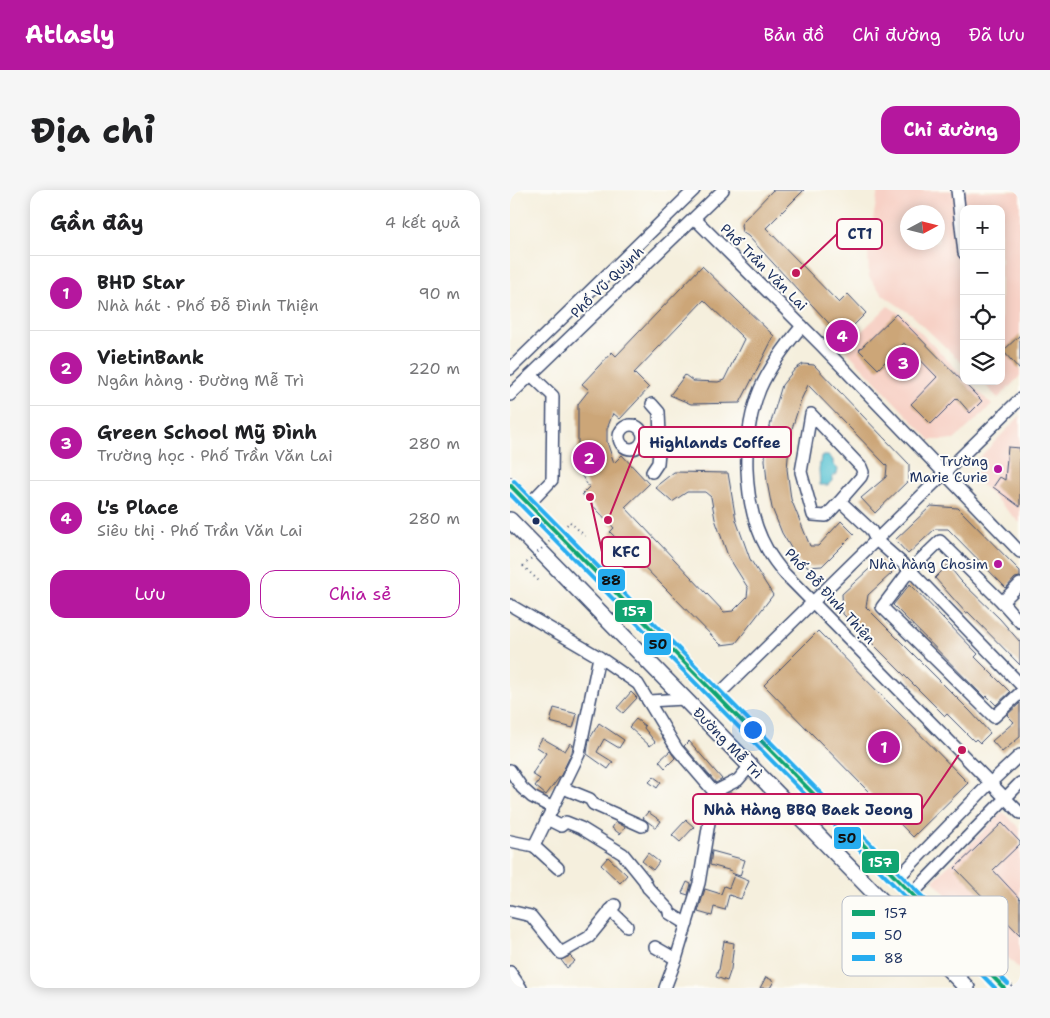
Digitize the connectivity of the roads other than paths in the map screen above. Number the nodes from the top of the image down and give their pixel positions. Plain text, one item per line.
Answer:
1 (694, 190) edge
2 (723, 190) edge
3 (957, 190) edge
4 (695, 219) junction
5 (964, 250) edge
6 (802, 326) junction
7 (510, 368) edge
8 (531, 375) junction
9 (510, 395) edge
10 (1020, 399) edge
11 (652, 404) dead end
12 (643, 437) dead end
13 (660, 438) junction
14 (748, 439) junction
15 (652, 472) dead end
16 (944, 473) junction
17 (510, 485) edge
18 (840, 501) junction
19 (529, 504) junction
20 (510, 520) edge
21 (876, 540) junction
22 (1020, 552) edge
23 (910, 570) junction
24 (1020, 584) edge
25 (813, 602) junction
26 (1002, 602) junction
27 (510, 604) edge
28 (1020, 622) edge
29 (599, 657) junction
30 (1020, 684) edge
31 (1020, 693) edge
32 (717, 696) junction
33 (685, 699) junction
34 (648, 701) junction
35 (1020, 755) edge
36 (750, 766) junction
37 (510, 770) edge
38 (1020, 782) edge
39 (990, 783) junction
40 (563, 788) junction
41 (714, 792) junction
42 (1005, 798) junction
43 (553, 808) junction
44 (1020, 813) edge
45 (548, 820) junction
46 (642, 826) dead end
47 (510, 841) edge
48 (534, 846) junction
49 (558, 868) dead end
50 (897, 879) junction
51 (912, 894) joint
52 (877, 896) edge
53 (510, 911) edge
54 (687, 924) junction
55 (627, 926) dead end
56 (655, 947) dead end
57 (676, 959) junction
58 (510, 972) edge
59 (955, 976) edge
60 (992, 976) edge
61 (521, 988) edge
62 (665, 988) edge
63 (967, 988) edge
64 (1004, 988) edge

1 - 7 street, Phố Vũ Quỳnh
2 - 4 street, Phố Vũ Quỳnh
3 - 5 street
4 - 6 street, Phố Trần Văn Lai
4 - 8 street, Phố Vũ Quỳnh
6 - 14 street, Phố Đỗ Đình Thiện
6 - 16 street, Phố Trần Văn Lai
8 - 9 street, Phố Vũ Quỳnh
8 - 19 street
10 - 16 street
11 - 13 street
12 - 13 street
13 - 14 street
13 - 15 street
14 - 25 street, Phố Đỗ Đình Thiện
16 - 21 street
16 - 22 street, Phố Trần Văn Lai
17 - 19 main road, Đường Mễ Trì
18 - 18 street
18 - 21 street
19 - 32 main road, Đường Mễ Trì
20 - 33 main road, Đường Mễ Trì
21 - 23 street
21 - 25 street
23 - 26 street
23 - 30 street
23 - 31 street
24 - 26 street
25 - 32 street
25 - 39 street, Phố Đỗ Đình Thiện
26 - 28 street
27 - 29 street
29 - 34 street
29 - 40 street
32 - 50 main road, Đường Mễ Trì
33 - 34 street
33 - 36 main road, Đường Mễ Trì
34 - 41 street
35 - 39 street
36 - 41 street
36 - 52 main road, Đường Mễ Trì
37 - 43 street
38 - 42 street
39 - 42 street, Phố Đỗ Đình Thiện
39 - 50 street
40 - 43 street
40 - 46 street
41 - 54 street
42 - 44 street, Phố Đỗ Đình Thiện
42 - 51 street
43 - 45 street
45 - 48 street
45 - 54 street
47 - 48 street
48 - 49 street
50 - 51 main road, Đường Mễ Trì
53 - 55 street
54 - 57 street
56 - 57 street
57 - 62 street
58 - 61 street
59 - 63 main road, Đường Mễ Trì
60 - 64 main road, Đường Mễ Trì

